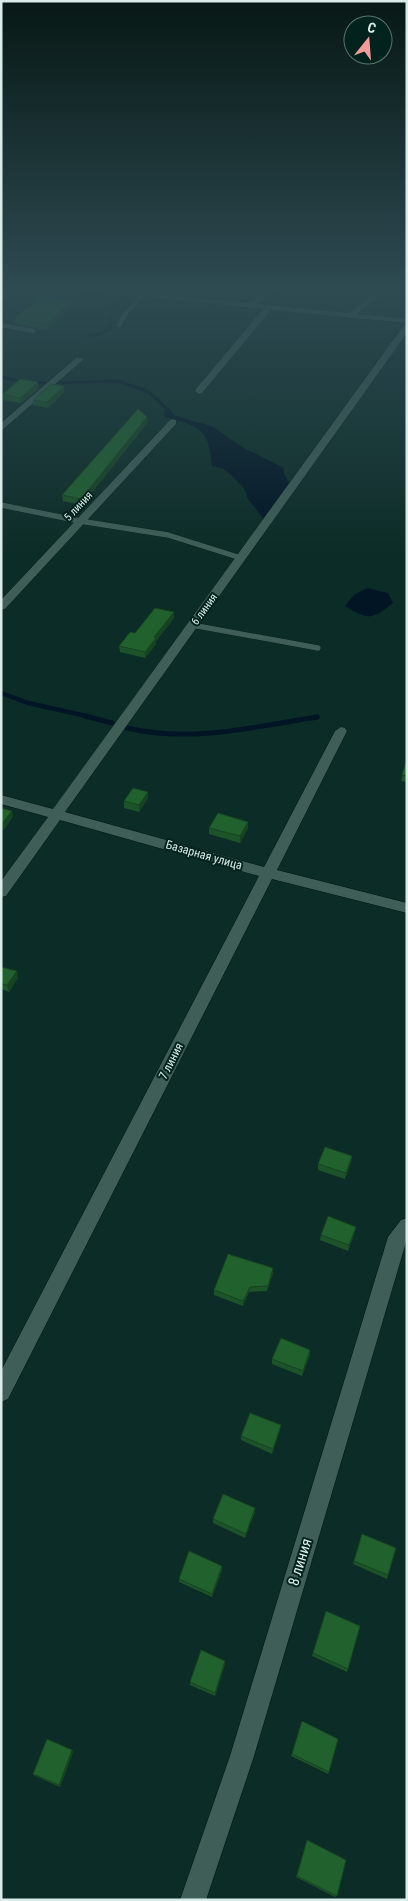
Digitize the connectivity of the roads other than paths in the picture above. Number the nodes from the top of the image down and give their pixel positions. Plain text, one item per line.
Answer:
1 (59, 378) edge
2 (210, 378) edge
3 (370, 378) edge
4 (199, 391) dead end
5 (173, 422) dead end
6 (1, 428) edge
7 (1, 505) edge
8 (80, 521) junction
9 (241, 558) junction
10 (1, 607) edge
11 (192, 625) junction
12 (318, 648) dead end
13 (341, 731) dead end
14 (1, 799) edge
15 (56, 814) junction
16 (268, 873) junction
17 (1, 892) edge
18 (407, 908) edge
19 (407, 1226) edge
20 (1, 1392) edge
21 (193, 1900) edge

1 - 6 street
2 - 4 street
3 - 9 street, 6 линия
5 - 8 street, 5 линия
7 - 8 lane
8 - 9 lane
8 - 10 street, 5 линия
9 - 11 street, 6 линия
11 - 12 lane
11 - 15 street, 6 линия
13 - 16 street, 7 линия
14 - 15 street, Базарная улица
15 - 16 street, Базарная улица
15 - 17 street, 6 линия
16 - 18 street, Базарная улица
16 - 20 street, 7 линия
19 - 21 street, 8 линия

